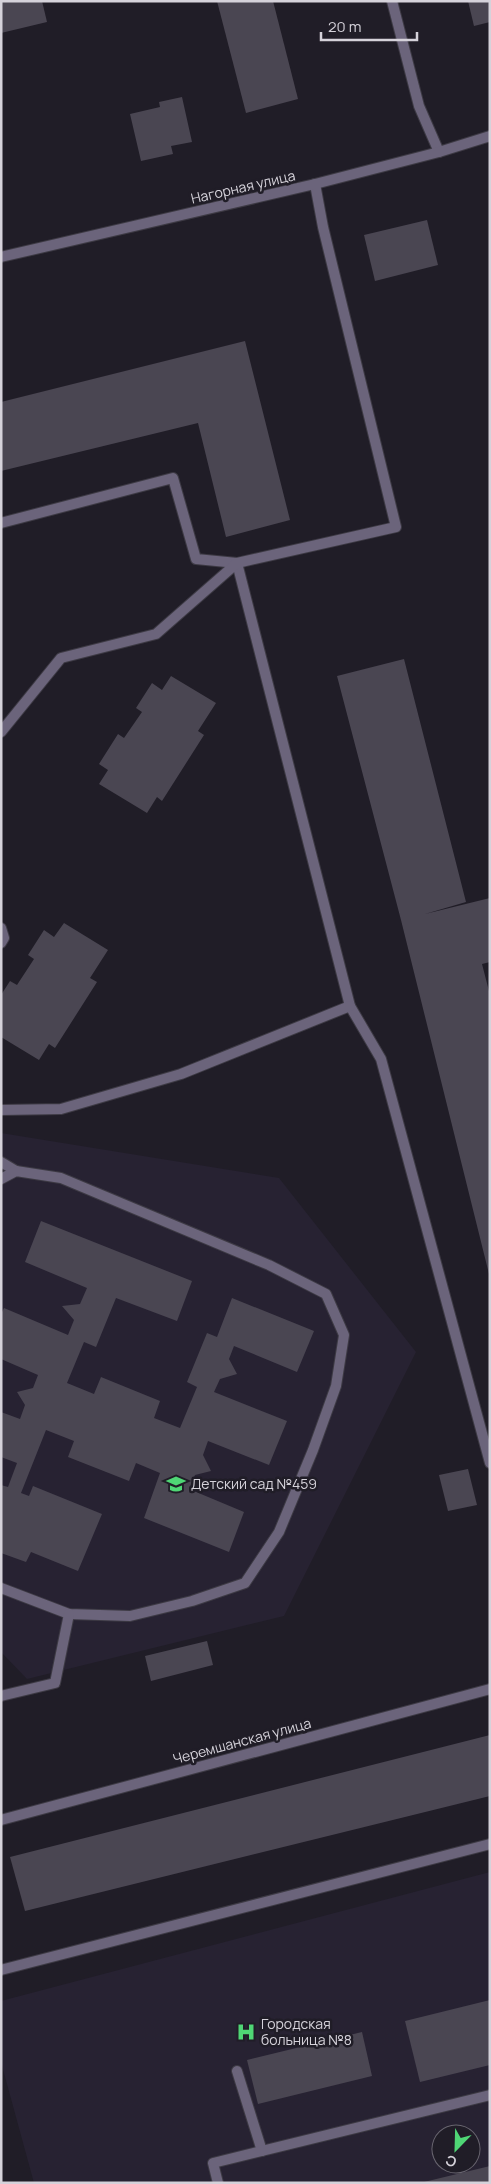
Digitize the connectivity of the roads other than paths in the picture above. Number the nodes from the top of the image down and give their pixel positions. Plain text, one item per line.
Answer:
1 (392, 1) edge
2 (490, 136) edge
3 (439, 152) junction
4 (315, 184) junction
5 (1, 257) edge
6 (1, 523) edge
7 (237, 563) junction
8 (1, 732) edge
9 (1, 928) edge
10 (1, 944) edge
11 (350, 1006) junction
12 (1, 1110) edge
13 (1, 1162) edge
14 (16, 1171) junction
15 (1, 1179) edge
16 (490, 1463) edge
17 (1, 1588) edge
18 (69, 1614) junction
19 (490, 1689) edge
20 (1, 1696) edge
21 (1, 1820) edge
22 (490, 1844) edge
23 (1, 1970) edge
24 (238, 2072) dead end
25 (490, 2095) edge
26 (262, 2150) junction
27 (218, 2183) edge

1 - 3 street
2 - 3 street, Нагорная улица
3 - 4 street, Нагорная улица
4 - 5 street, Нагорная улица
4 - 7 street
6 - 7 street
7 - 8 street
7 - 11 street
9 - 10 street
11 - 12 street
11 - 16 street
13 - 14 street
14 - 15 street
14 - 18 street
17 - 18 street
18 - 20 street
19 - 21 street, Черемшанская улица
22 - 23 street
24 - 26 street
25 - 26 street
26 - 27 street

